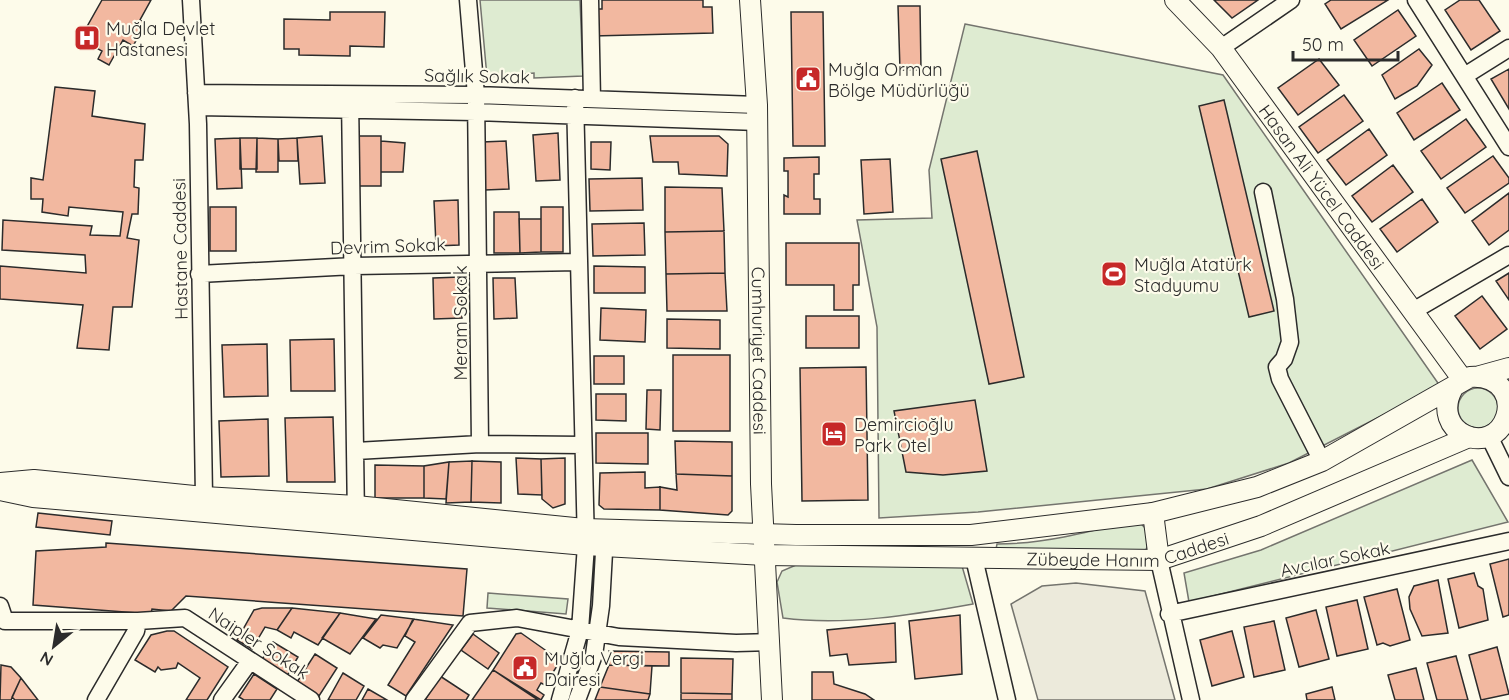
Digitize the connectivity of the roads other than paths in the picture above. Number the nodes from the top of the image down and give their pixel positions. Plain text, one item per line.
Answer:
1 (191, 0) edge
2 (468, 0) edge
3 (590, 0) edge
4 (750, 0) edge
5 (1175, 0) edge
6 (1292, 0) edge
7 (1416, 0) edge
8 (1221, 48) junction
9 (1509, 48) edge
10 (1466, 75) junction
11 (476, 95) junction
12 (575, 98) junction
13 (592, 99) junction
14 (196, 100) junction
15 (350, 101) junction
16 (476, 112) junction
17 (758, 114) junction
18 (576, 117) junction
19 (1509, 147) edge
20 (1263, 192) dead end
21 (1509, 255) edge
22 (579, 262) junction
23 (479, 263) junction
24 (354, 267) junction
25 (199, 274) junction
26 (1413, 311) junction
27 (1509, 368) edge
28 (1465, 382) junction
29 (1507, 421) edge
30 (1489, 436) junction
31 (1469, 437) junction
32 (480, 444) junction
33 (583, 445) junction
34 (356, 451) junction
35 (1322, 461) junction
36 (1509, 477) edge
37 (0, 483) edge
38 (0, 490) edge
39 (204, 497) junction
40 (1153, 513) junction
41 (356, 515) junction
42 (764, 535) junction
43 (971, 535) junction
44 (595, 537) junction
45 (1509, 541) edge
46 (765, 555) junction
47 (974, 558) junction
48 (1159, 560) junction
49 (0, 606) edge
50 (1169, 614) junction
51 (138, 621) junction
52 (589, 632) junction
53 (769, 642) junction
54 (250, 661) junction
55 (96, 700) edge
56 (222, 700) edge
57 (311, 700) edge
58 (414, 700) edge
59 (560, 700) edge
60 (577, 700) edge
61 (772, 700) edge
62 (1007, 700) edge
63 (1191, 700) edge

1 - 14 street, Hastane Caddesi
2 - 11 street, Meram Sokak
3 - 13 street
4 - 17 main road, Cumhuriyet Caddesi
5 - 8 main road, Hasan Ali Yücel Caddesi
6 - 8 street
7 - 10 street
8 - 26 main road, Hasan Ali Yücel Caddesi
9 - 10 street
10 - 19 street
11 - 12 street, Sağlık Sokak
11 - 15 street, Sağlık Sokak
11 - 16 street, Meram Sokak
12 - 13 street, Sağlık Sokak
12 - 18 street
13 - 17 street, Sağlık Sokak
14 - 15 street, Sağlık Sokak
14 - 25 street, Hastane Caddesi
15 - 16 street, Sağlık Sokak
15 - 24 street
16 - 18 street, Sağlık Sokak
16 - 23 street, Meram Sokak
17 - 18 street, Sağlık Sokak
17 - 42 main road, Cumhuriyet Caddesi
18 - 22 street
20 - 35 street
21 - 26 street
22 - 23 street, Devrim Sokak
22 - 33 street
23 - 24 street, Devrim Sokak
23 - 32 street, Meram Sokak
24 - 25 street, Devrim Sokak
24 - 34 street
25 - 39 street, Hastane Caddesi
26 - 28 main road, Hasan Ali Yücel Caddesi
27 - 28 main road, Zübeyde Hanım Caddesi
28 - 29 main road
28 - 31 main road
28 - 35 main road, Zübeyde Hanım Caddesi
29 - 30 main road
30 - 31 main road
30 - 36 street
31 - 48 main road, Zübeyde Hanım Caddesi
32 - 33 street
32 - 34 street
33 - 44 street
34 - 41 street
35 - 40 main road, Zübeyde Hanım Caddesi
37 - 39 main road
38 - 41 main road
39 - 41 main road
40 - 43 main road, Zübeyde Hanım Caddesi
40 - 48 main road
41 - 44 main road
42 - 43 main road, Zübeyde Hanım Caddesi
42 - 44 main road, Zübeyde Hanım Caddesi
42 - 46 main road, Cumhuriyet Caddesi
43 - 47 main road
44 - 46 main road, Zübeyde Hanım Caddesi
44 - 52 street
45 - 50 street, Avcılar Sokak
46 - 47 main road, Zübeyde Hanım Caddesi
46 - 53 main road, Cumhuriyet Caddesi
47 - 48 main road, Zübeyde Hanım Caddesi
47 - 62 street
48 - 50 street
49 - 51 street
50 - 63 street
51 - 54 street, Naipler Sokak
51 - 55 street
52 - 53 street
52 - 58 street
52 - 59 street
52 - 60 street
53 - 61 main road, Cumhuriyet Caddesi
54 - 56 street
54 - 57 street, Naipler Sokak

